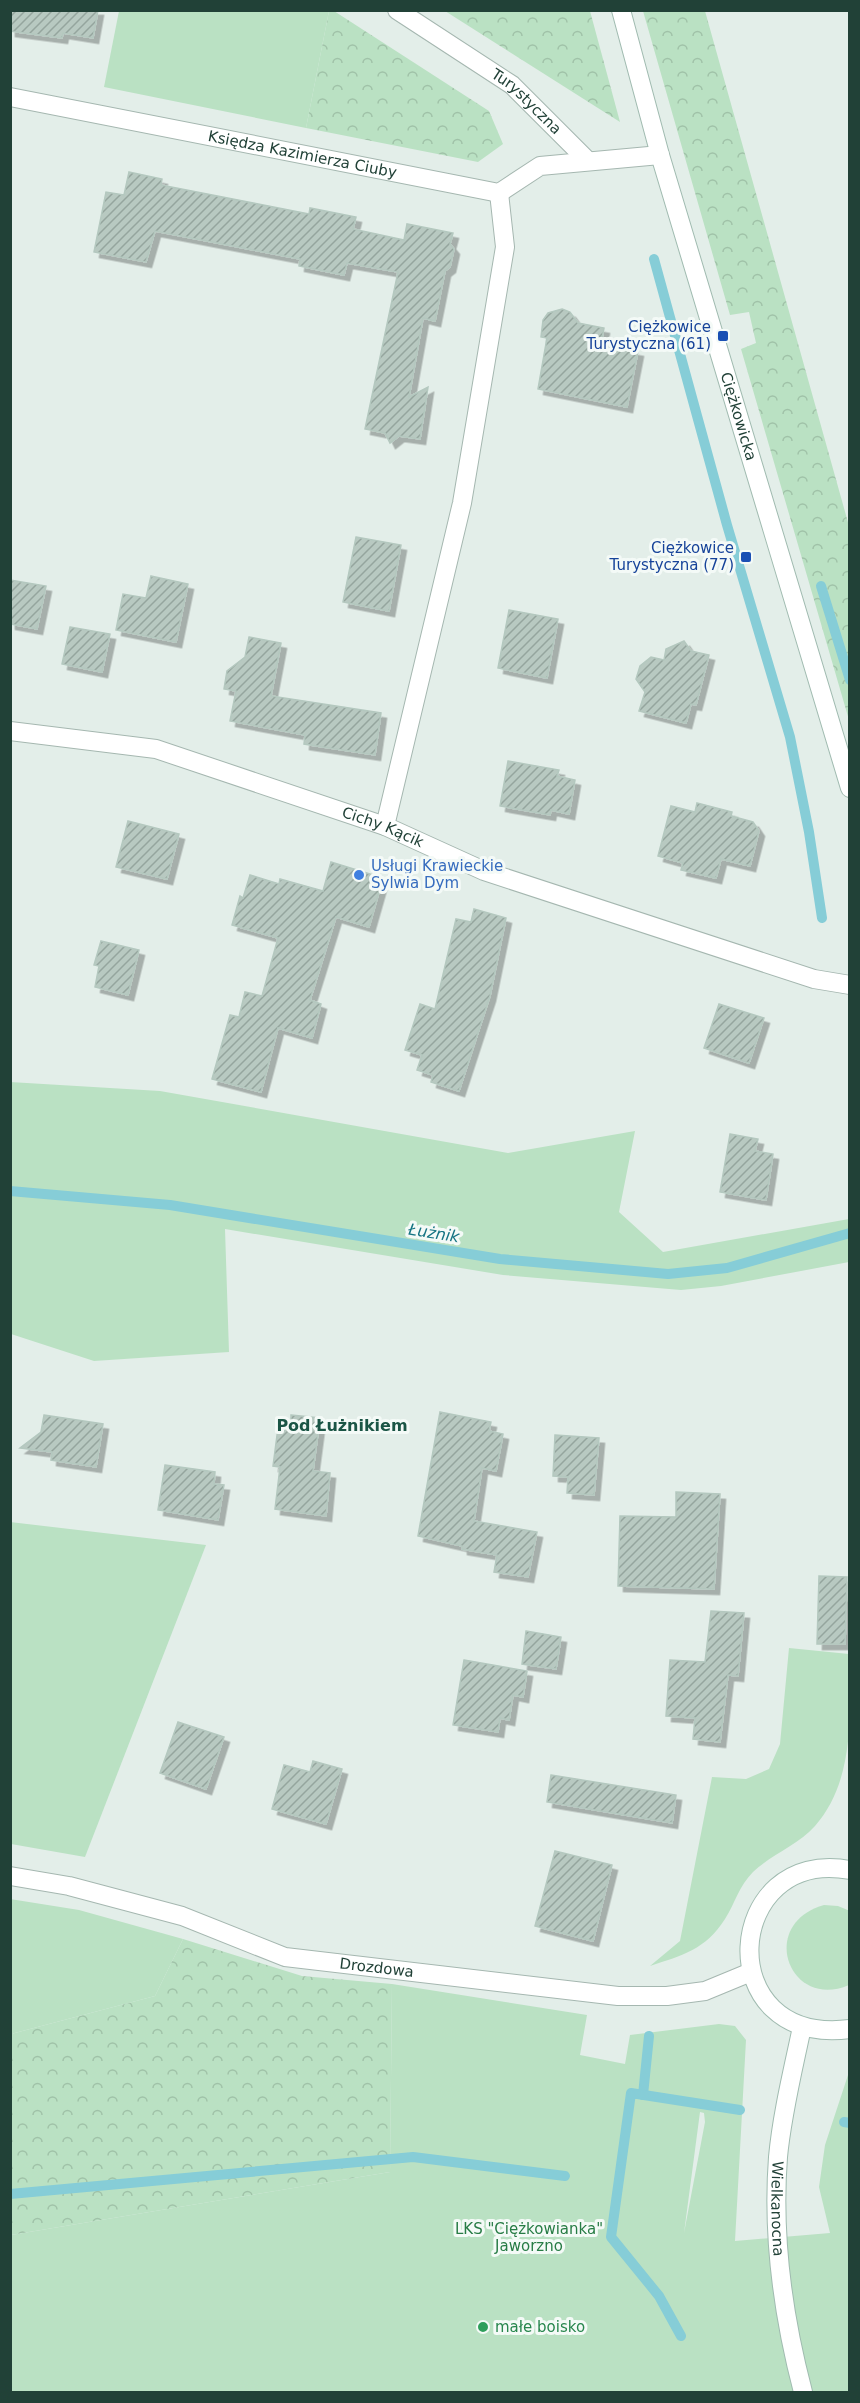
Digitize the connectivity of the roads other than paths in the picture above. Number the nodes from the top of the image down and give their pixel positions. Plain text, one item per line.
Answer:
1 (397, 10) edge
2 (621, 10) edge
3 (10, 97) edge
4 (660, 155) junction
5 (588, 161) junction
6 (499, 194) junction
7 (10, 731) edge
8 (849, 788) edge
9 (385, 826) junction
10 (849, 986) edge
11 (849, 1870) edge
12 (10, 1876) edge
13 (751, 1972) junction
14 (802, 2027) junction
15 (849, 2030) edge
16 (803, 2392) edge

1 - 5 street, Turystyczna
2 - 4 street, Ciężkowicka
3 - 6 street, Księdza Kazimierza Ciuby
4 - 5 street
4 - 8 street, Ciężkowicka
5 - 6 street
6 - 9 street
7 - 9 street, Cichy Kącik
9 - 10 street, Cichy Kącik
11 - 13 street
12 - 13 street, Drozdowa
13 - 14 street
14 - 15 street
14 - 16 street, Wielkanocna

